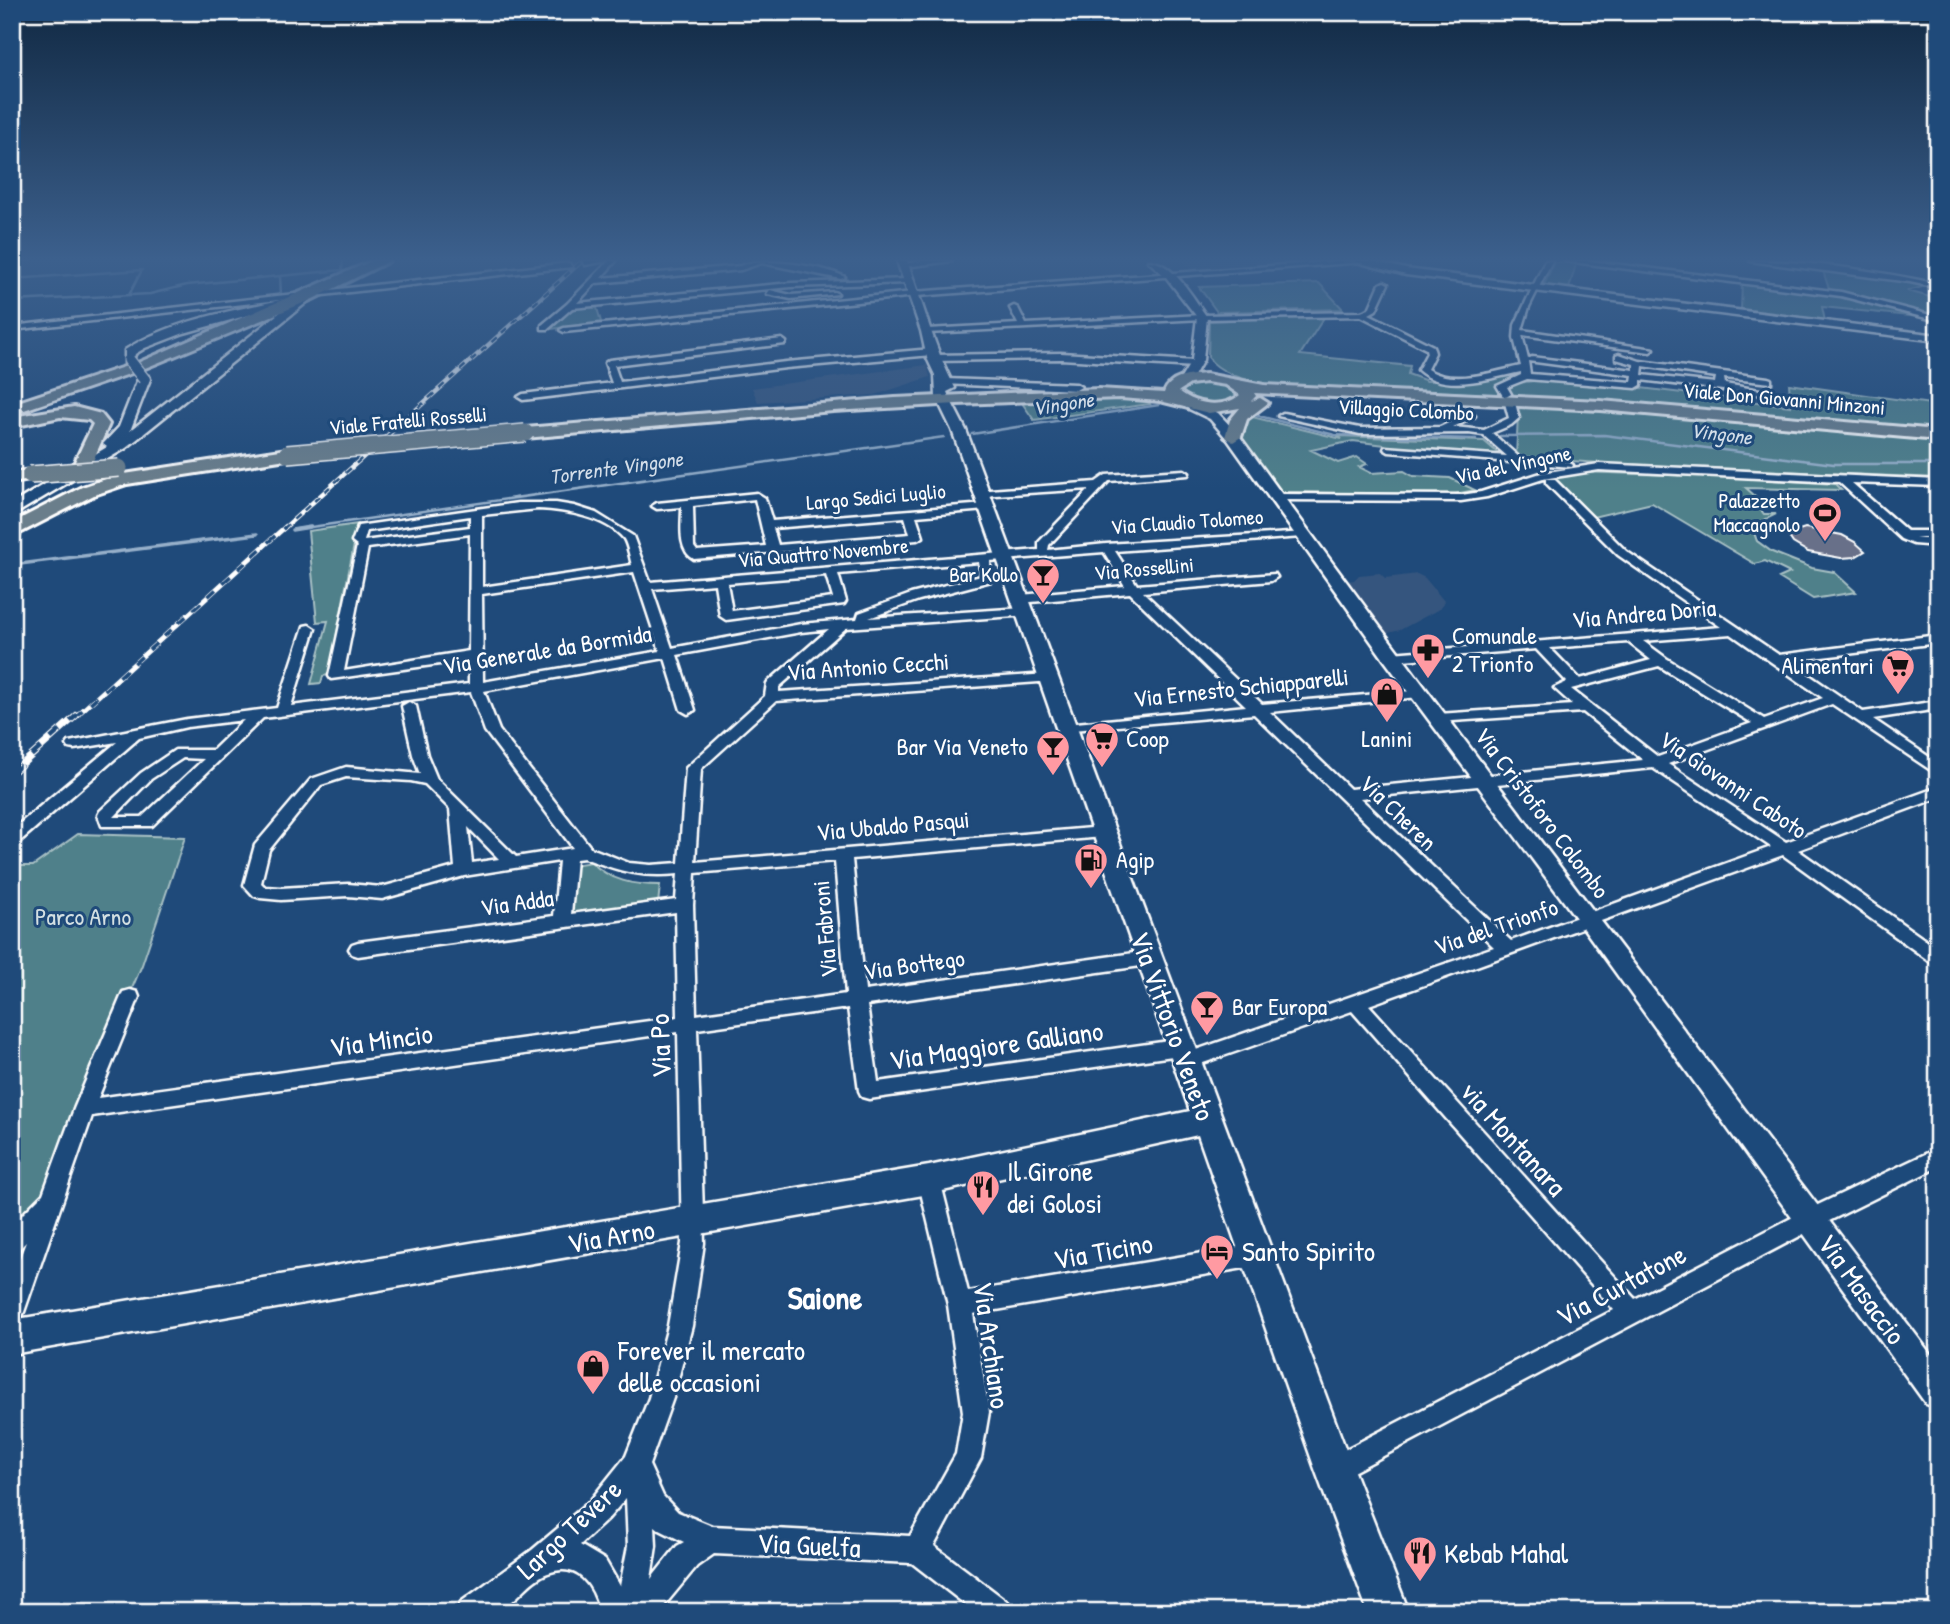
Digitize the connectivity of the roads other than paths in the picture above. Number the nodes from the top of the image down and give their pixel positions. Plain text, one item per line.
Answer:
1 (212, 337) edge
2 (259, 337) edge
3 (928, 337) edge
4 (1201, 337) edge
5 (1408, 337) edge
6 (1519, 337) edge
7 (1555, 337) edge
8 (782, 342) dead end
9 (1650, 349) dead end
10 (695, 353) junction
11 (933, 355) junction
12 (1199, 357) junction
13 (1619, 357) dead end
14 (1532, 360) dead end
15 (135, 369) junction
16 (1638, 371) junction
17 (1526, 372) junction
18 (1720, 374) junction
19 (705, 375) junction
20 (111, 377) junction
21 (1217, 379) junction
22 (1768, 381) dead end
23 (617, 386) junction
24 (1720, 386) junction
25 (1076, 387) dead end
26 (1181, 392) junction
27 (1313, 392) junction
28 (1244, 393) junction
29 (1772, 393) dead end
30 (992, 396) junction
31 (523, 397) dead end
32 (950, 405) junction
33 (1230, 406) junction
34 (12, 409) edge
35 (807, 410) junction
36 (1283, 416) dead end
37 (1470, 416) dead end
38 (12, 420) edge
39 (1440, 430) junction
40 (1486, 433) junction
41 (1938, 435) edge
42 (1233, 437) junction
43 (1389, 449) dead end
44 (287, 454) junction
45 (97, 460) junction
46 (1514, 460) junction
47 (1140, 464) dead end
48 (1599, 467) junction
49 (80, 470) junction
50 (1184, 473) dead end
51 (18, 476) edge
52 (1552, 477) junction
53 (1842, 479) junction
54 (1103, 482) junction
55 (1938, 483) edge
56 (1277, 497) junction
57 (984, 500) junction
58 (687, 503) junction
59 (657, 506) dead end
60 (12, 510) edge
61 (476, 512) junction
62 (910, 514) junction
63 (1891, 522) junction
64 (769, 525) junction
65 (476, 530) junction
66 (12, 531) edge
67 (1923, 533) junction
68 (1302, 534) junction
69 (1938, 534) edge
70 (1905, 535) junction
71 (1938, 543) edge
72 (363, 545) junction
73 (1106, 547) junction
74 (1043, 548) junction
75 (773, 549) junction
76 (1075, 549) junction
77 (994, 558) junction
78 (639, 568) junction
79 (831, 571) junction
80 (1271, 577) dead end
81 (720, 580) junction
82 (644, 586) junction
83 (1134, 590) junction
84 (477, 591) junction
85 (1022, 606) junction
86 (863, 622) junction
87 (842, 624) junction
88 (309, 629) dead end
89 (1732, 629) junction
90 (1631, 638) junction
91 (1934, 642) edge
92 (1539, 645) junction
93 (477, 653) junction
94 (668, 653) junction
95 (1391, 657) junction
96 (1775, 659) junction
97 (1661, 661) junction
98 (1048, 678) junction
99 (1577, 684) junction
100 (477, 687) junction
101 (1419, 693) junction
102 (772, 697) junction
103 (1833, 699) junction
104 (409, 706) dead end
105 (1936, 707) edge
106 (1585, 708) junction
107 (688, 710) dead end
108 (1256, 710) junction
109 (282, 713) junction
110 (258, 715) junction
111 (1858, 717) junction
112 (1438, 718) junction
113 (1764, 725) junction
114 (1066, 728) junction
115 (134, 735) junction
116 (74, 744) dead end
117 (219, 755) junction
118 (1656, 763) junction
119 (1938, 770) edge
120 (1485, 780) junction
121 (430, 781) junction
122 (1938, 792) edge
123 (1346, 794) junction
124 (458, 808) junction
125 (1103, 831) junction
126 (12, 839) edge
127 (1784, 848) junction
128 (585, 852) junction
129 (843, 855) junction
130 (568, 856) junction
131 (511, 861) junction
132 (687, 869) junction
133 (464, 870) junction
134 (684, 905) junction
135 (1590, 920) junction
136 (562, 922) junction
137 (358, 949) dead end
138 (1508, 949) junction
139 (1148, 958) junction
140 (1938, 958) edge
141 (130, 997) dead end
142 (856, 998) junction
143 (1355, 1002) junction
144 (687, 1025) junction
145 (1185, 1054) junction
146 (84, 1110) junction
147 (1208, 1120) junction
148 (1938, 1157) edge
149 (929, 1180) junction
150 (53, 1195) junction
151 (1811, 1219) junction
152 (694, 1222) junction
153 (12, 1241) edge
154 (1256, 1255) junction
155 (960, 1305) junction
156 (12, 1312) edge
157 (1632, 1313) junction
158 (12, 1338) edge
159 (1938, 1392) edge
160 (650, 1432) joint
161 (636, 1465) junction
162 (1334, 1469) junction
163 (711, 1540) junction
164 (917, 1550) junction
165 (542, 1560) junction
166 (471, 1612) edge
167 (614, 1612) edge
168 (624, 1612) edge
169 (637, 1612) edge
170 (998, 1612) edge
171 (1389, 1612) edge

1 - 15 main road
2 - 45 main road
3 - 11 main road, Via Vittorio Veneto
4 - 12 street
5 - 17 street
6 - 17 street
7 - 9 street
8 - 10 street
10 - 19 street
10 - 23 street
11 - 12 street
11 - 19 street
11 - 32 main road, Via Vittorio Veneto
12 - 21 street
12 - 26 street
12 - 27 main road
13 - 16 street
14 - 16 street
15 - 20 main road
15 - 45 main road
16 - 17 street
16 - 18 street
16 - 24 street
17 - 40 street
18 - 22 street
18 - 24 street
19 - 23 street
20 - 34 main road
20 - 38 main road
21 - 26 main road
21 - 28 main road
23 - 31 street
24 - 29 street
25 - 32 street
26 - 30 main road
26 - 33 main road
26 - 42 street, Via Cristoforo Colombo
27 - 28 main road, Viale Don Giovanni Minzoni
27 - 41 main road, Viale Don Giovanni Minzoni
27 - 42 main road
28 - 33 main road
30 - 32 main road
30 - 32 main road, Viale Fratelli Rosselli
32 - 35 main road, Viale Fratelli Rosselli
32 - 35 main road, Viale Fratelli Rosselli
32 - 57 main road, Via Vittorio Veneto
33 - 42 street
35 - 44 main road, Viale Fratelli Rosselli, bridge
36 - 39 street, Villaggio Colombo
37 - 39 street
38 - 49 main road
39 - 40 street, Villaggio Colombo
40 - 46 street
42 - 56 street, Via Cristoforo Colombo
43 - 46 street, Villaggio Colombo
44 - 51 main road, Viale Fratelli Rosselli, bridge
44 - 66 main road
45 - 49 main road
46 - 48 street
46 - 52 street
47 - 54 street
48 - 52 street, Via del Vingone
48 - 53 street, Via del Vingone
49 - 60 main road
50 - 54 street, Largo Sedici Luglio
52 - 56 street, Via del Vingone
52 - 89 street
53 - 55 street, Via del Vingone
53 - 63 street
54 - 57 street, Largo Sedici Luglio
54 - 74 street
56 - 68 street, Via Cristoforo Colombo
57 - 62 street, Largo Sedici Luglio
57 - 77 main road, Via Vittorio Veneto
58 - 59 street
58 - 64 street
58 - 75 street
61 - 65 street
61 - 72 street
61 - 78 street
62 - 64 street, Largo Sedici Luglio
62 - 75 street
63 - 67 street
63 - 70 street
64 - 75 street
65 - 72 street
65 - 84 street
67 - 69 street
67 - 70 street
68 - 73 street, Via Claudio Tolomeo
68 - 95 street, Via Cristoforo Colombo
70 - 71 street
72 - 93 street
73 - 76 street, Via Claudio Tolomeo
73 - 83 street, Via Cheren
74 - 76 street, Via Claudio Tolomeo
74 - 77 street, Via Claudio Tolomeo
76 - 77 street, Via Claudio Tolomeo
77 - 79 street, Via Quattro Novembre
77 - 85 main road, Via Vittorio Veneto
77 - 86 street
78 - 82 street
78 - 84 street
79 - 81 street, Via Quattro Novembre
79 - 81 street
80 - 83 street, Via Rossellini
81 - 82 street, Via Quattro Novembre
82 - 94 street
83 - 85 street, Via Rossellini
83 - 108 street, Via Cheren
84 - 93 street
85 - 86 street, Via Rossellini
85 - 98 main road, Via Vittorio Veneto
86 - 87 street, Via Generale da Bormida
87 - 94 street, Via Generale da Bormida
87 - 102 street
88 - 109 street
89 - 90 street, Via Andrea Doria
89 - 96 street
90 - 92 street, Via Andrea Doria
90 - 97 street
91 - 96 street
92 - 95 street, Via Andrea Doria
92 - 99 street
93 - 100 street
94 - 100 street, Via Generale da Bormida
94 - 107 street
95 - 101 street, Via Cristoforo Colombo
96 - 103 street
97 - 99 street
97 - 113 street
98 - 102 street, Via Antonio Cecchi
98 - 114 main road, Via Vittorio Veneto
99 - 106 street, Via Giovanni Caboto
100 - 109 street, Via Generale da Bormida
100 - 128 street
101 - 108 street, Via Ernesto Schiapparelli
101 - 112 street, Via Cristoforo Colombo
102 - 132 street, Via Antonio Cecchi
103 - 111 street
103 - 113 street
104 - 121 street
105 - 111 street
106 - 112 street
106 - 118 street, Via Giovanni Caboto
108 - 114 street, Via Ernesto Schiapparelli
108 - 123 street, Via Cheren
109 - 110 street, Via Generale da Bormida
110 - 115 street, Via Generale da Bormida
110 - 117 street
111 - 119 street
112 - 120 street, Via Cristoforo Colombo
113 - 118 street
114 - 125 main road, Via Vittorio Veneto
115 - 116 street
115 - 126 street, Via Generale da Bormida
117 - 117 street
118 - 120 street
118 - 127 street, Via Giovanni Caboto
120 - 123 street
120 - 135 street, Via Cristoforo Colombo
121 - 124 street
121 - 133 street
122 - 127 street, Via del Trionfo
123 - 138 street, Via Cheren
124 - 131 street
124 - 133 street
125 - 129 street, Via Ubaldo Pasqui
125 - 139 main road, Via Vittorio Veneto
127 - 135 street, Via del Trionfo
127 - 140 street, Via Giovanni Caboto
128 - 130 street
128 - 132 street, Via Ubaldo Pasqui
129 - 132 street, Via Ubaldo Pasqui
129 - 142 street, Via Fabroni
130 - 131 street
130 - 136 street
131 - 133 street
132 - 134 street, Via Po
134 - 136 street, Via Adda
134 - 144 street, Via Po
135 - 138 street, Via del Trionfo
135 - 151 street, Via Cristoforo Colombo
136 - 137 street, Via Adda
138 - 143 street, Via del Trionfo
139 - 142 street, Via Bottego
139 - 145 main road, Via Vittorio Veneto
141 - 146 street
142 - 144 street, Via Bottego
142 - 145 street, Via Maggiore Galliano
143 - 145 street, Via del Trionfo
143 - 157 street, via Montanara
144 - 146 street, Via Mincio
144 - 152 street, Via Po
145 - 147 main road, Via Vittorio Veneto
146 - 150 street
147 - 149 main road, Via Arno
147 - 154 main road, Via Vittorio Veneto
148 - 151 street, Via Curtatone
149 - 152 main road, Via Arno
149 - 155 street, Via Archiano
150 - 153 street
150 - 156 street
151 - 157 street, Via Curtatone
151 - 159 street, Via Masaccio
152 - 158 main road, Via Arno
152 - 160 street, Via Po
154 - 155 street, Via Ticino
154 - 162 main road, Via Vittorio Veneto
155 - 164 street, Via Archiano
157 - 162 street, Via Curtatone
160 - 161 street, Largo Tevere
161 - 163 street, Via Guelfa
161 - 165 street, Largo Tevere
161 - 168 street
162 - 171 main road, Via Vittorio Veneto
163 - 164 street, Via Guelfa
163 - 169 street
164 - 170 street
165 - 166 street, Largo Tevere
165 - 167 street

